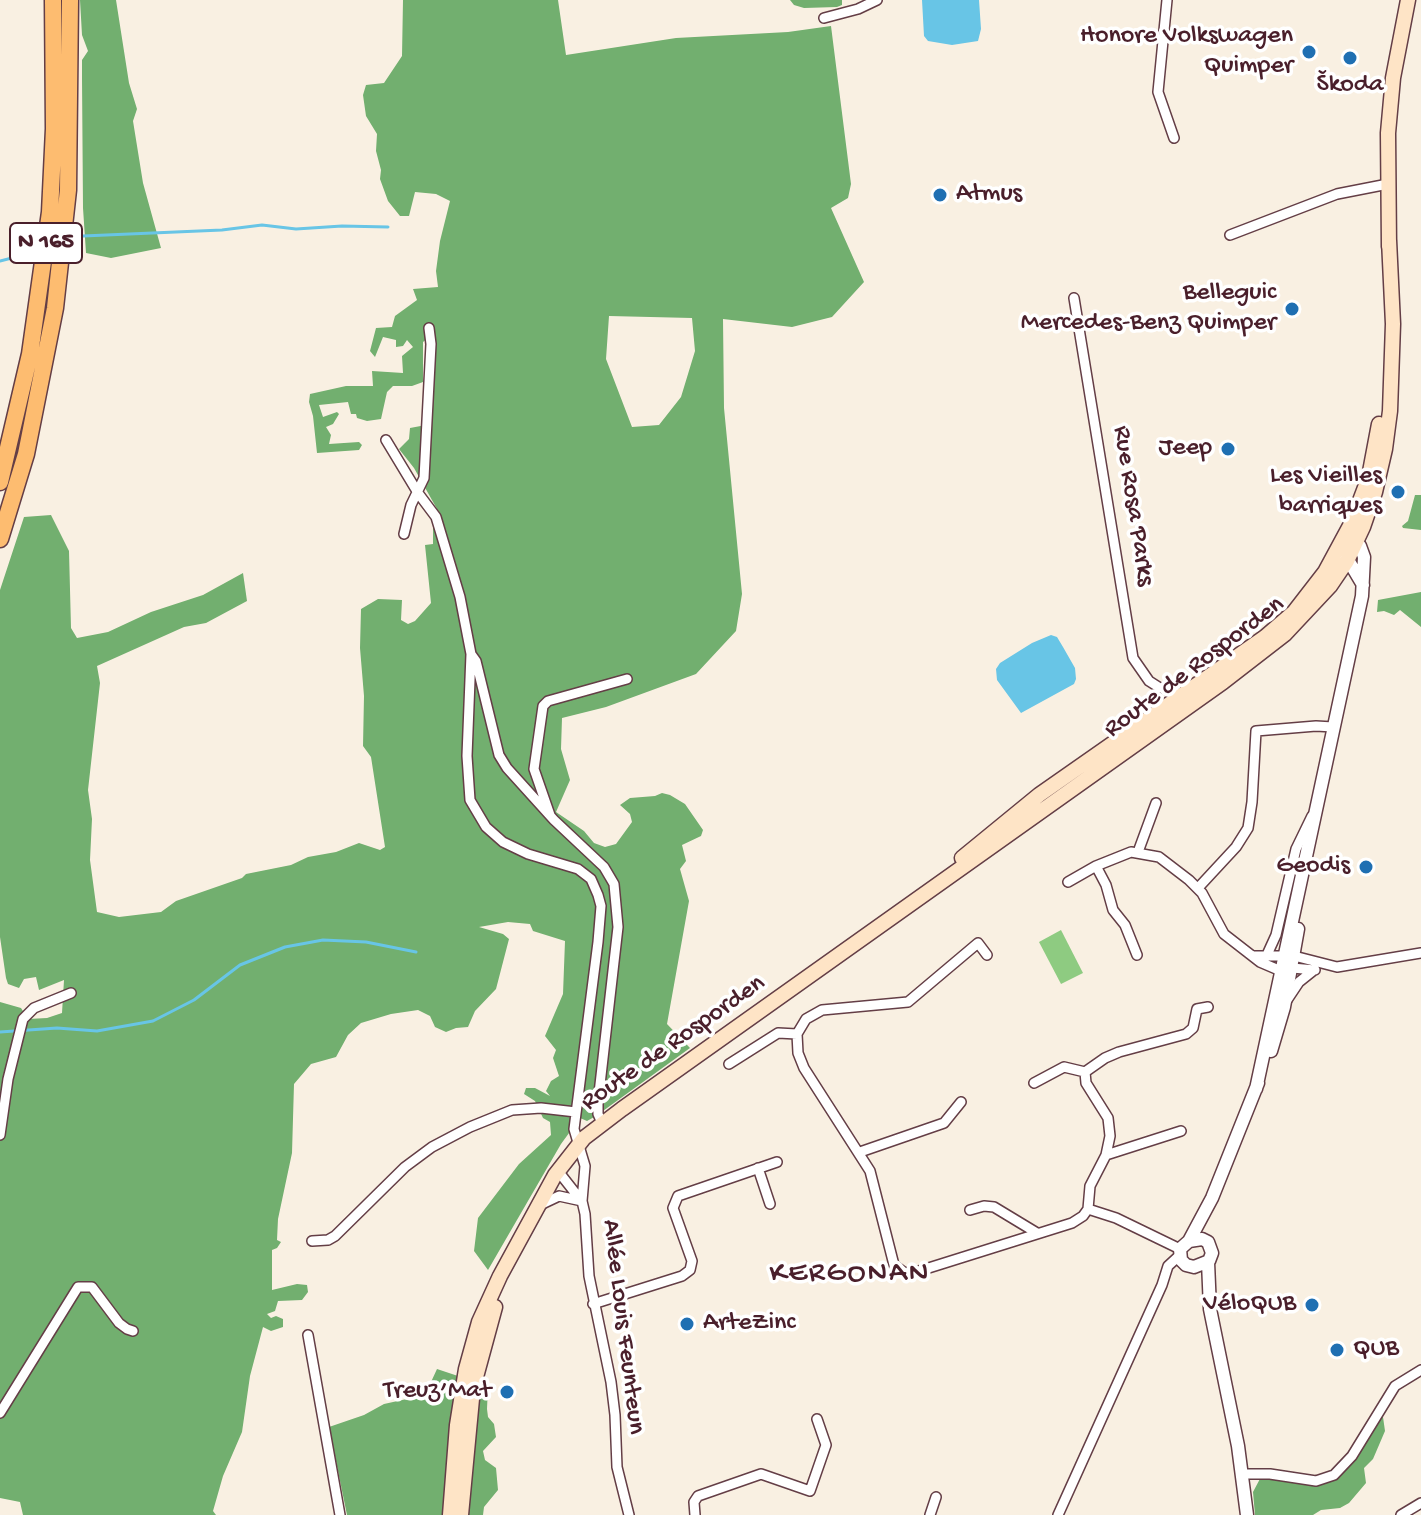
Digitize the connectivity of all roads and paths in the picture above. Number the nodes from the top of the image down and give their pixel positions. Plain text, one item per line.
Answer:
1 (53, 0) edge
2 (70, 0) edge
3 (877, 0) edge
4 (1167, 0) edge
5 (1408, 0) edge
6 (824, 18) dead end
7 (1174, 138) dead end
8 (1388, 184) junction
9 (1230, 235) dead end
10 (1074, 298) dead end
11 (429, 328) dead end
12 (386, 440) dead end
13 (1379, 453) junction
14 (0, 482) edge
15 (418, 493) junction
16 (404, 534) dead end
17 (0, 539) edge
18 (1357, 542) junction
19 (1341, 545) junction
20 (1347, 561) junction
21 (1363, 585) junction
22 (471, 654) junction
23 (627, 679) dead end
24 (1183, 694) junction
25 (1333, 727) junction
26 (1039, 795) junction
27 (1058, 800) junction
28 (1156, 803) dead end
29 (1314, 813) junction
30 (550, 815) junction
31 (1138, 852) junction
32 (1096, 866) junction
33 (1068, 882) dead end
34 (1198, 888) junction
35 (908, 905) junction
36 (1421, 953) edge
37 (987, 955) dead end
38 (1137, 955) dead end
39 (1254, 956) junction
40 (1266, 957) junction
41 (1288, 963) junction
42 (1337, 967) junction
43 (1315, 970) junction
44 (71, 993) dead end
45 (1208, 1007) dead end
46 (1284, 1007) junction
47 (797, 1034) junction
48 (729, 1064) dead end
49 (1085, 1072) junction
50 (1034, 1083) dead end
51 (1256, 1089) junction
52 (961, 1102) dead end
53 (576, 1112) junction
54 (602, 1123) junction
55 (1181, 1131) dead end
56 (0, 1135) edge
57 (578, 1145) junction
58 (860, 1152) junction
59 (1106, 1155) junction
60 (777, 1162) dead end
61 (758, 1168) junction
62 (558, 1171) junction
63 (1212, 1198) junction
64 (582, 1201) junction
65 (770, 1204) dead end
66 (537, 1207) junction
67 (1088, 1209) junction
68 (970, 1210) dead end
69 (1037, 1233) junction
70 (1206, 1240) junction
71 (312, 1241) dead end
72 (1185, 1255) junction
73 (510, 1261) junction
74 (1208, 1262) junction
75 (593, 1304) junction
76 (1210, 1309) junction
77 (133, 1331) dead end
78 (308, 1335) dead end
79 (1421, 1370) edge
80 (0, 1413) edge
81 (817, 1419) dead end
82 (1243, 1474) junction
83 (936, 1497) dead end
84 (1421, 1503) edge
85 (340, 1515) edge
86 (450, 1515) edge
87 (461, 1515) edge
88 (629, 1515) edge
89 (695, 1515) edge
90 (930, 1515) edge
91 (1058, 1515) edge
92 (1247, 1515) edge
93 (1401, 1515) edge

1 - 14 highway, N 165
2 - 17 highway, N 165
3 - 6 street
4 - 7 street
5 - 8 main road, Route de Rosporden
8 - 9 street
8 - 13 main road, Route de Rosporden
10 - 24 street, Rue Rosa Parks
11 - 15 street
12 - 15 street
13 - 18 main road, Route de Rosporden
13 - 19 main road, Route de Rosporden
15 - 16 street
15 - 22 street
18 - 19 street
18 - 20 main road, Route de Rosporden
18 - 21 street
19 - 20 street
19 - 24 main road, Route de Rosporden
20 - 21 street
20 - 27 main road, Route de Rosporden
21 - 25 street
22 - 30 street
22 - 53 street, Allée Louis Feunteun
23 - 30 street
24 - 26 main road, Route de Rosporden
25 - 29 street
25 - 34 street
26 - 27 street
26 - 35 main road, Route de Rosporden
27 - 35 main road, Route de Rosporden
28 - 31 street
29 - 40 street
29 - 41 street
30 - 54 street
31 - 32 street
31 - 34 street
32 - 33 street
32 - 38 street
34 - 39 street
35 - 54 main road, Route de Rosporden
36 - 42 street
37 - 47 street
39 - 40 street
39 - 41 street
40 - 41 street
41 - 42 street
41 - 43 street
41 - 46 street
41 - 51 street
42 - 43 street
43 - 46 street
44 - 56 street
45 - 49 street
46 - 51 street
47 - 48 street
47 - 58 street
49 - 50 street
49 - 59 street
51 - 63 street
52 - 58 street
53 - 57 street, Allée Louis Feunteun
53 - 71 street
54 - 57 main road, Route de Rosporden
55 - 59 street
57 - 62 main road, Route de Rosporden
57 - 64 street, Allée Louis Feunteun
58 - 69 street
59 - 67 street
60 - 61 street
61 - 65 street
61 - 75 street
62 - 64 street
62 - 66 main road, Route de Rosporden
63 - 70 street
63 - 72 street
64 - 66 street
64 - 75 street, Allée Louis Feunteun
66 - 73 main road, Route de Rosporden
67 - 69 street
67 - 72 street
68 - 69 street
70 - 72 street
70 - 74 street
72 - 74 street
72 - 76 street
72 - 91 street
73 - 86 main road, Route de Rosporden
73 - 87 main road, Route de Rosporden
74 - 76 street
75 - 88 street, Allée Louis Feunteun
76 - 82 street
77 - 80 street
78 - 85 street
79 - 82 street
81 - 89 street
82 - 92 street
83 - 90 street
84 - 93 street

